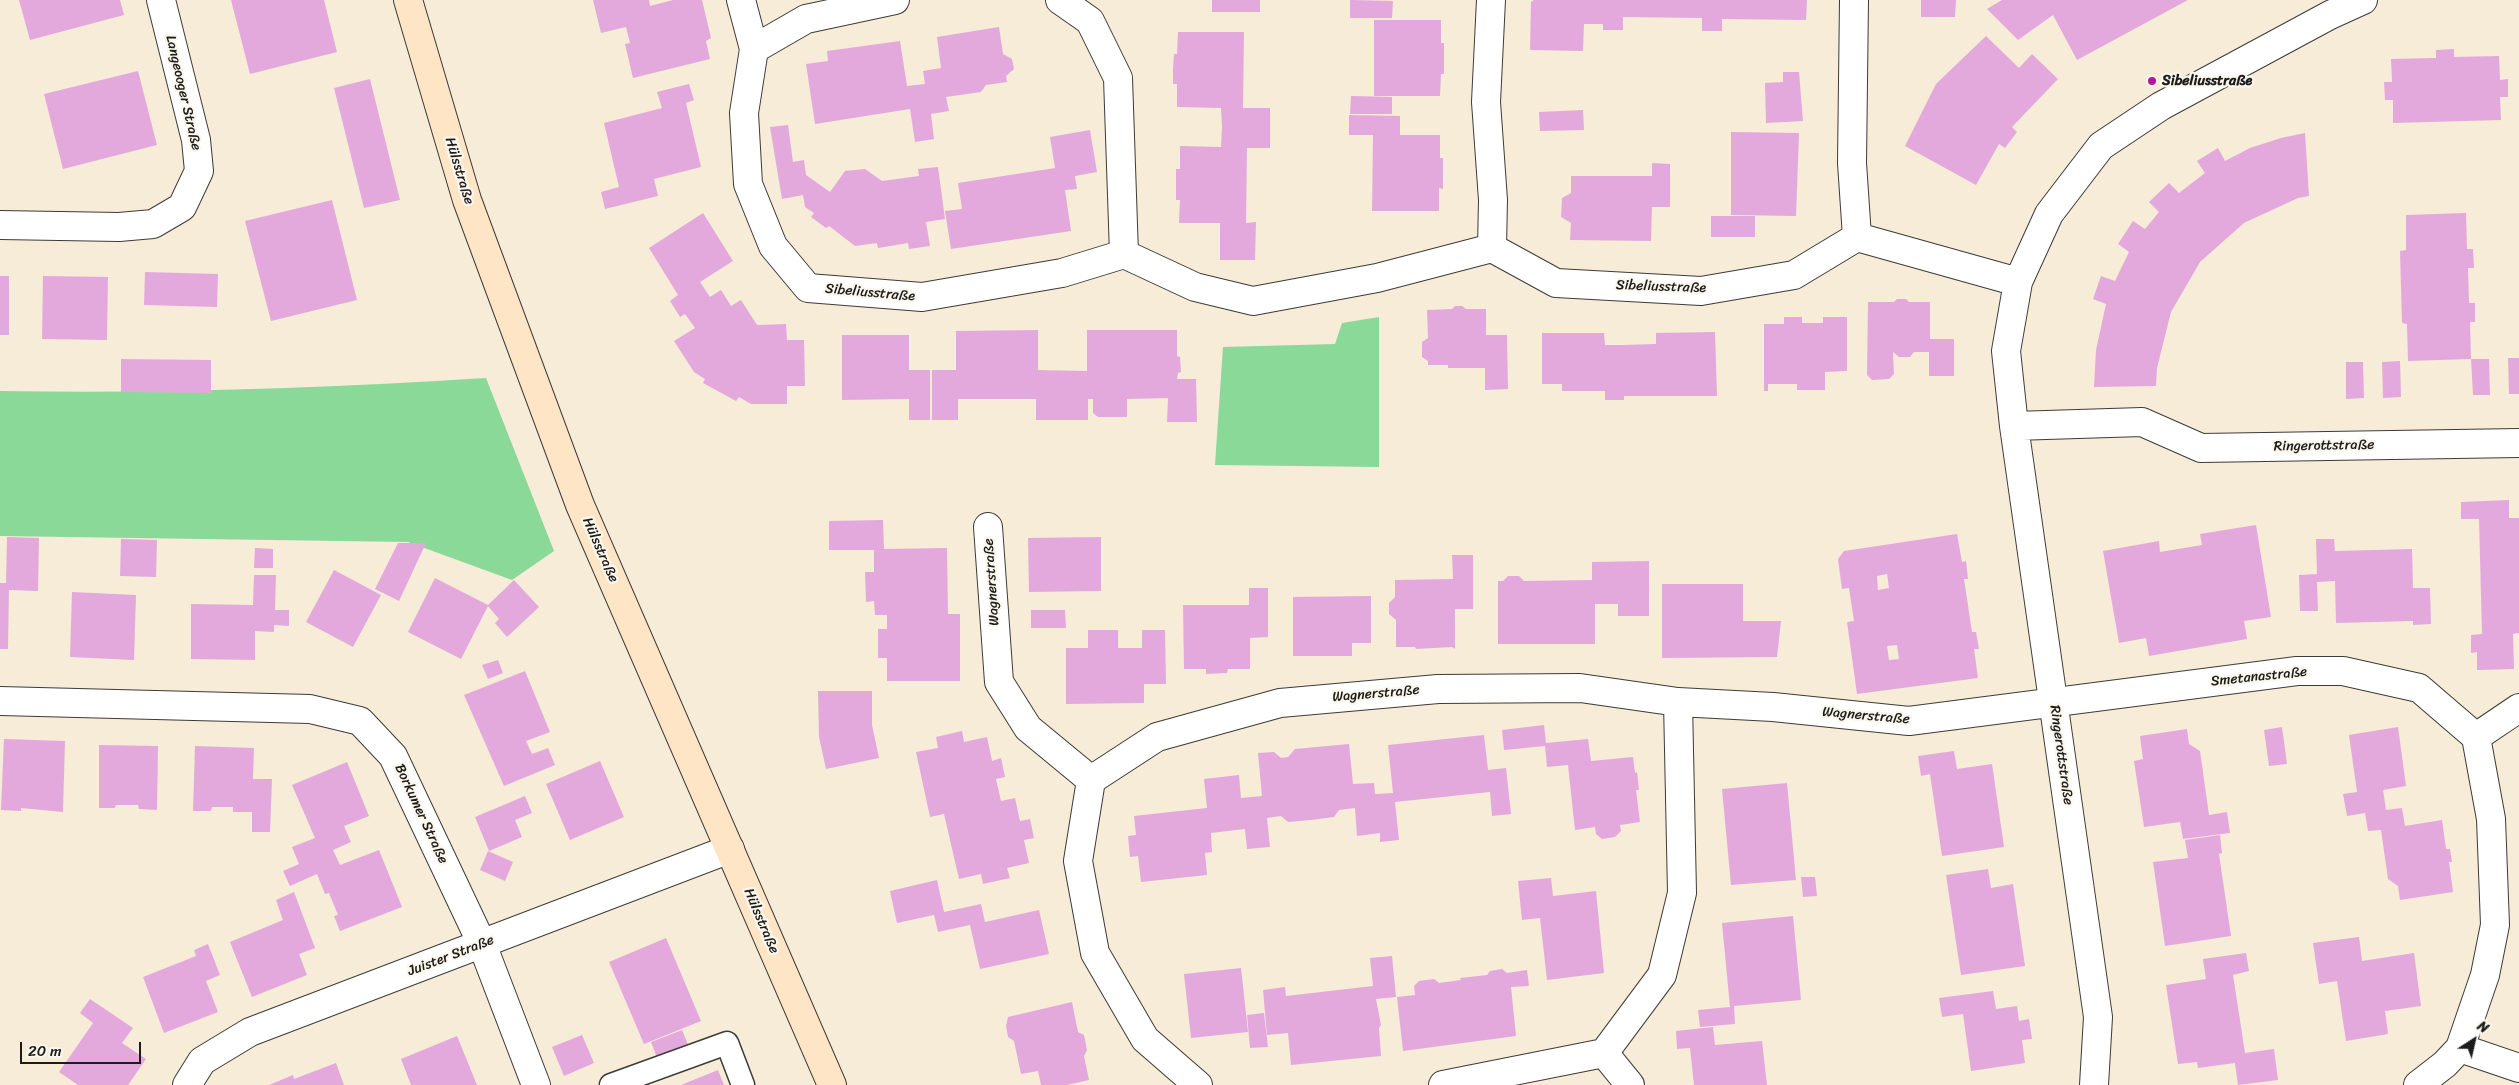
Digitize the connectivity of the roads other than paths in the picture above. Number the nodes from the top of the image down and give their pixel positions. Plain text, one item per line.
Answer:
1 (162, 0) edge
2 (408, 0) edge
3 (741, 0) edge
4 (895, 0) edge
5 (1491, 0) edge
6 (1854, 0) edge
7 (2363, 0) edge
8 (1071, 4) edge
9 (754, 49) junction
10 (0, 225) edge
11 (1857, 237) junction
12 (1492, 248) junction
13 (1124, 254) junction
14 (2018, 282) junction
15 (2014, 426) junction
16 (2519, 443) edge
17 (988, 527) dead end
18 (0, 701) edge
19 (1678, 702) junction
20 (2053, 702) junction
21 (2519, 708) edge
22 (2476, 737) junction
23 (1091, 780) junction
24 (730, 849) junction
25 (482, 944) junction
26 (2460, 1048) junction
27 (1604, 1053) junction
28 (2519, 1068) edge
29 (187, 1085) edge
30 (536, 1085) edge
31 (612, 1085) edge
32 (743, 1085) edge
33 (832, 1085) edge
34 (1198, 1085) edge
35 (1443, 1085) edge
36 (1630, 1085) edge
37 (2094, 1085) edge
38 (2418, 1085) edge

1 - 10 street, Langeooger Straße
2 - 24 street, Hülsstraße
3 - 9 street, Sibeliusstraße
4 - 9 street
5 - 12 street
6 - 11 street
7 - 14 street, Ringerottstraße
8 - 13 street
9 - 13 street, Sibeliusstraße
11 - 12 street, Sibeliusstraße
11 - 14 street
12 - 13 street
14 - 15 street, Ringerottstraße
15 - 16 street, Ringerottstraße
15 - 20 street, Ringerottstraße
17 - 23 street, Wagnerstraße
18 - 25 street, Borkumer Straße
19 - 20 street, Wagnerstraße
19 - 23 street, Wagnerstraße
19 - 27 street
20 - 22 street, Smetanastraße
20 - 37 street, Ringerottstraße
21 - 22 street
22 - 26 street
23 - 34 street
24 - 25 street, Juister Straße
24 - 33 street, Hülsstraße
25 - 29 street, Juister Straße
25 - 30 street, Borkumer Straße
26 - 28 street
26 - 38 street
27 - 35 street
27 - 36 street
31 - 32 lane

